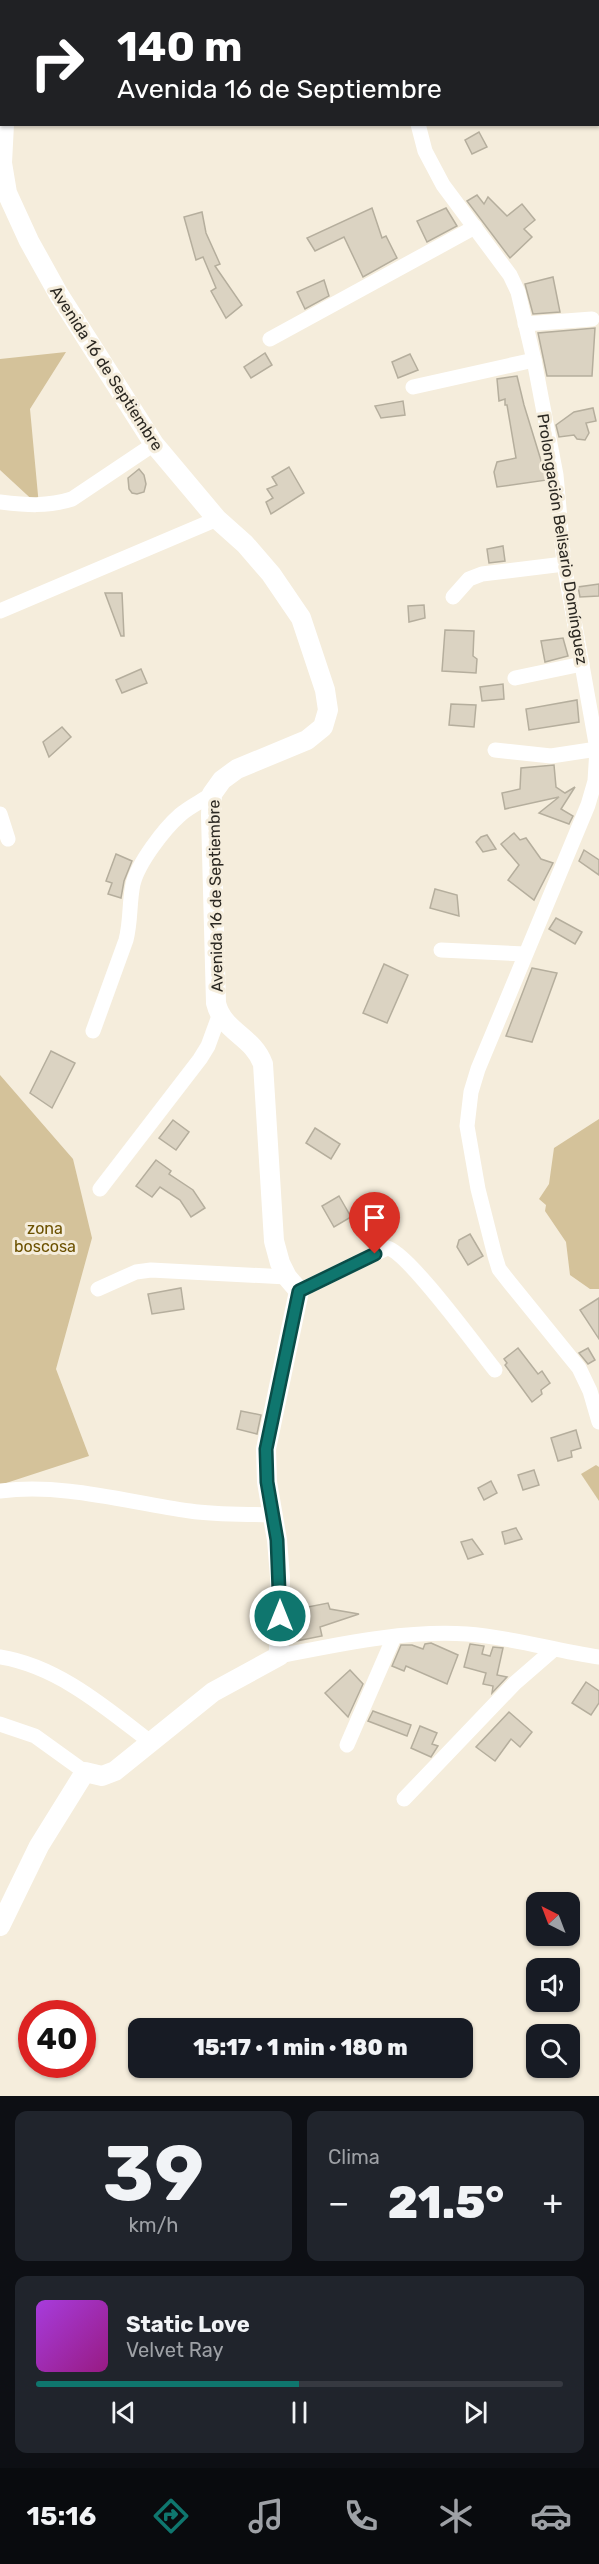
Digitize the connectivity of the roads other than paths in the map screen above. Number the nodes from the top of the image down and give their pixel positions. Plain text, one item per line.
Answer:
1 (4, 126) edge
2 (419, 126) edge
3 (475, 227) junction
4 (592, 319) dead end
5 (525, 324) junction
6 (270, 339) dead end
7 (534, 360) junction
8 (413, 387) dead end
9 (154, 444) junction
10 (0, 502) edge
11 (217, 519) junction
12 (564, 564) junction
13 (453, 597) dead end
14 (0, 611) edge
15 (582, 664) junction
16 (515, 678) dead end
17 (597, 749) junction
18 (495, 750) dead end
19 (212, 794) junction
20 (0, 814) edge
21 (8, 839) dead end
22 (441, 950) dead end
23 (525, 954) junction
24 (219, 1016) junction
25 (93, 1031) dead end
26 (100, 1189) dead end
27 (293, 1284) junction
28 (98, 1289) dead end
29 (495, 1370) dead end
30 (599, 1422) edge
31 (0, 1491) edge
32 (272, 1515) junction
33 (394, 1637) junction
34 (553, 1650) junction
35 (279, 1656) junction
36 (0, 1657) edge
37 (599, 1657) edge
38 (0, 1724) edge
39 (149, 1741) junction
40 (347, 1745) dead end
41 (85, 1773) junction
42 (404, 1799) dead end
43 (0, 1926) edge

1 - 9 street, Avenida 16 de Septiembre
2 - 3 street, Prolongación Belisario Domínguez
3 - 5 street, Prolongación Belisario Domínguez
3 - 6 street
4 - 5 street
5 - 7 street, Prolongación Belisario Domínguez
7 - 8 street
7 - 12 street, Prolongación Belisario Domínguez
9 - 10 street
9 - 11 street, Avenida 16 de Septiembre
11 - 14 street
11 - 19 street, Avenida 16 de Septiembre
12 - 13 street
12 - 15 street, Prolongación Belisario Domínguez
15 - 16 street
15 - 17 street, Prolongación Belisario Domínguez
17 - 18 street
17 - 23 street, Prolongación Belisario Domínguez
19 - 24 street, Avenida 16 de Septiembre
19 - 25 street
20 - 21 street
22 - 23 street
23 - 30 street, Prolongación Belisario Domínguez
24 - 26 street
24 - 27 street, Avenida 16 de Septiembre
27 - 28 street
27 - 29 street
27 - 32 street
31 - 32 street
32 - 35 street
33 - 34 street
33 - 35 street
33 - 40 street
34 - 37 street
34 - 42 street
35 - 39 street
36 - 39 street
38 - 41 street
39 - 41 street
41 - 43 street

